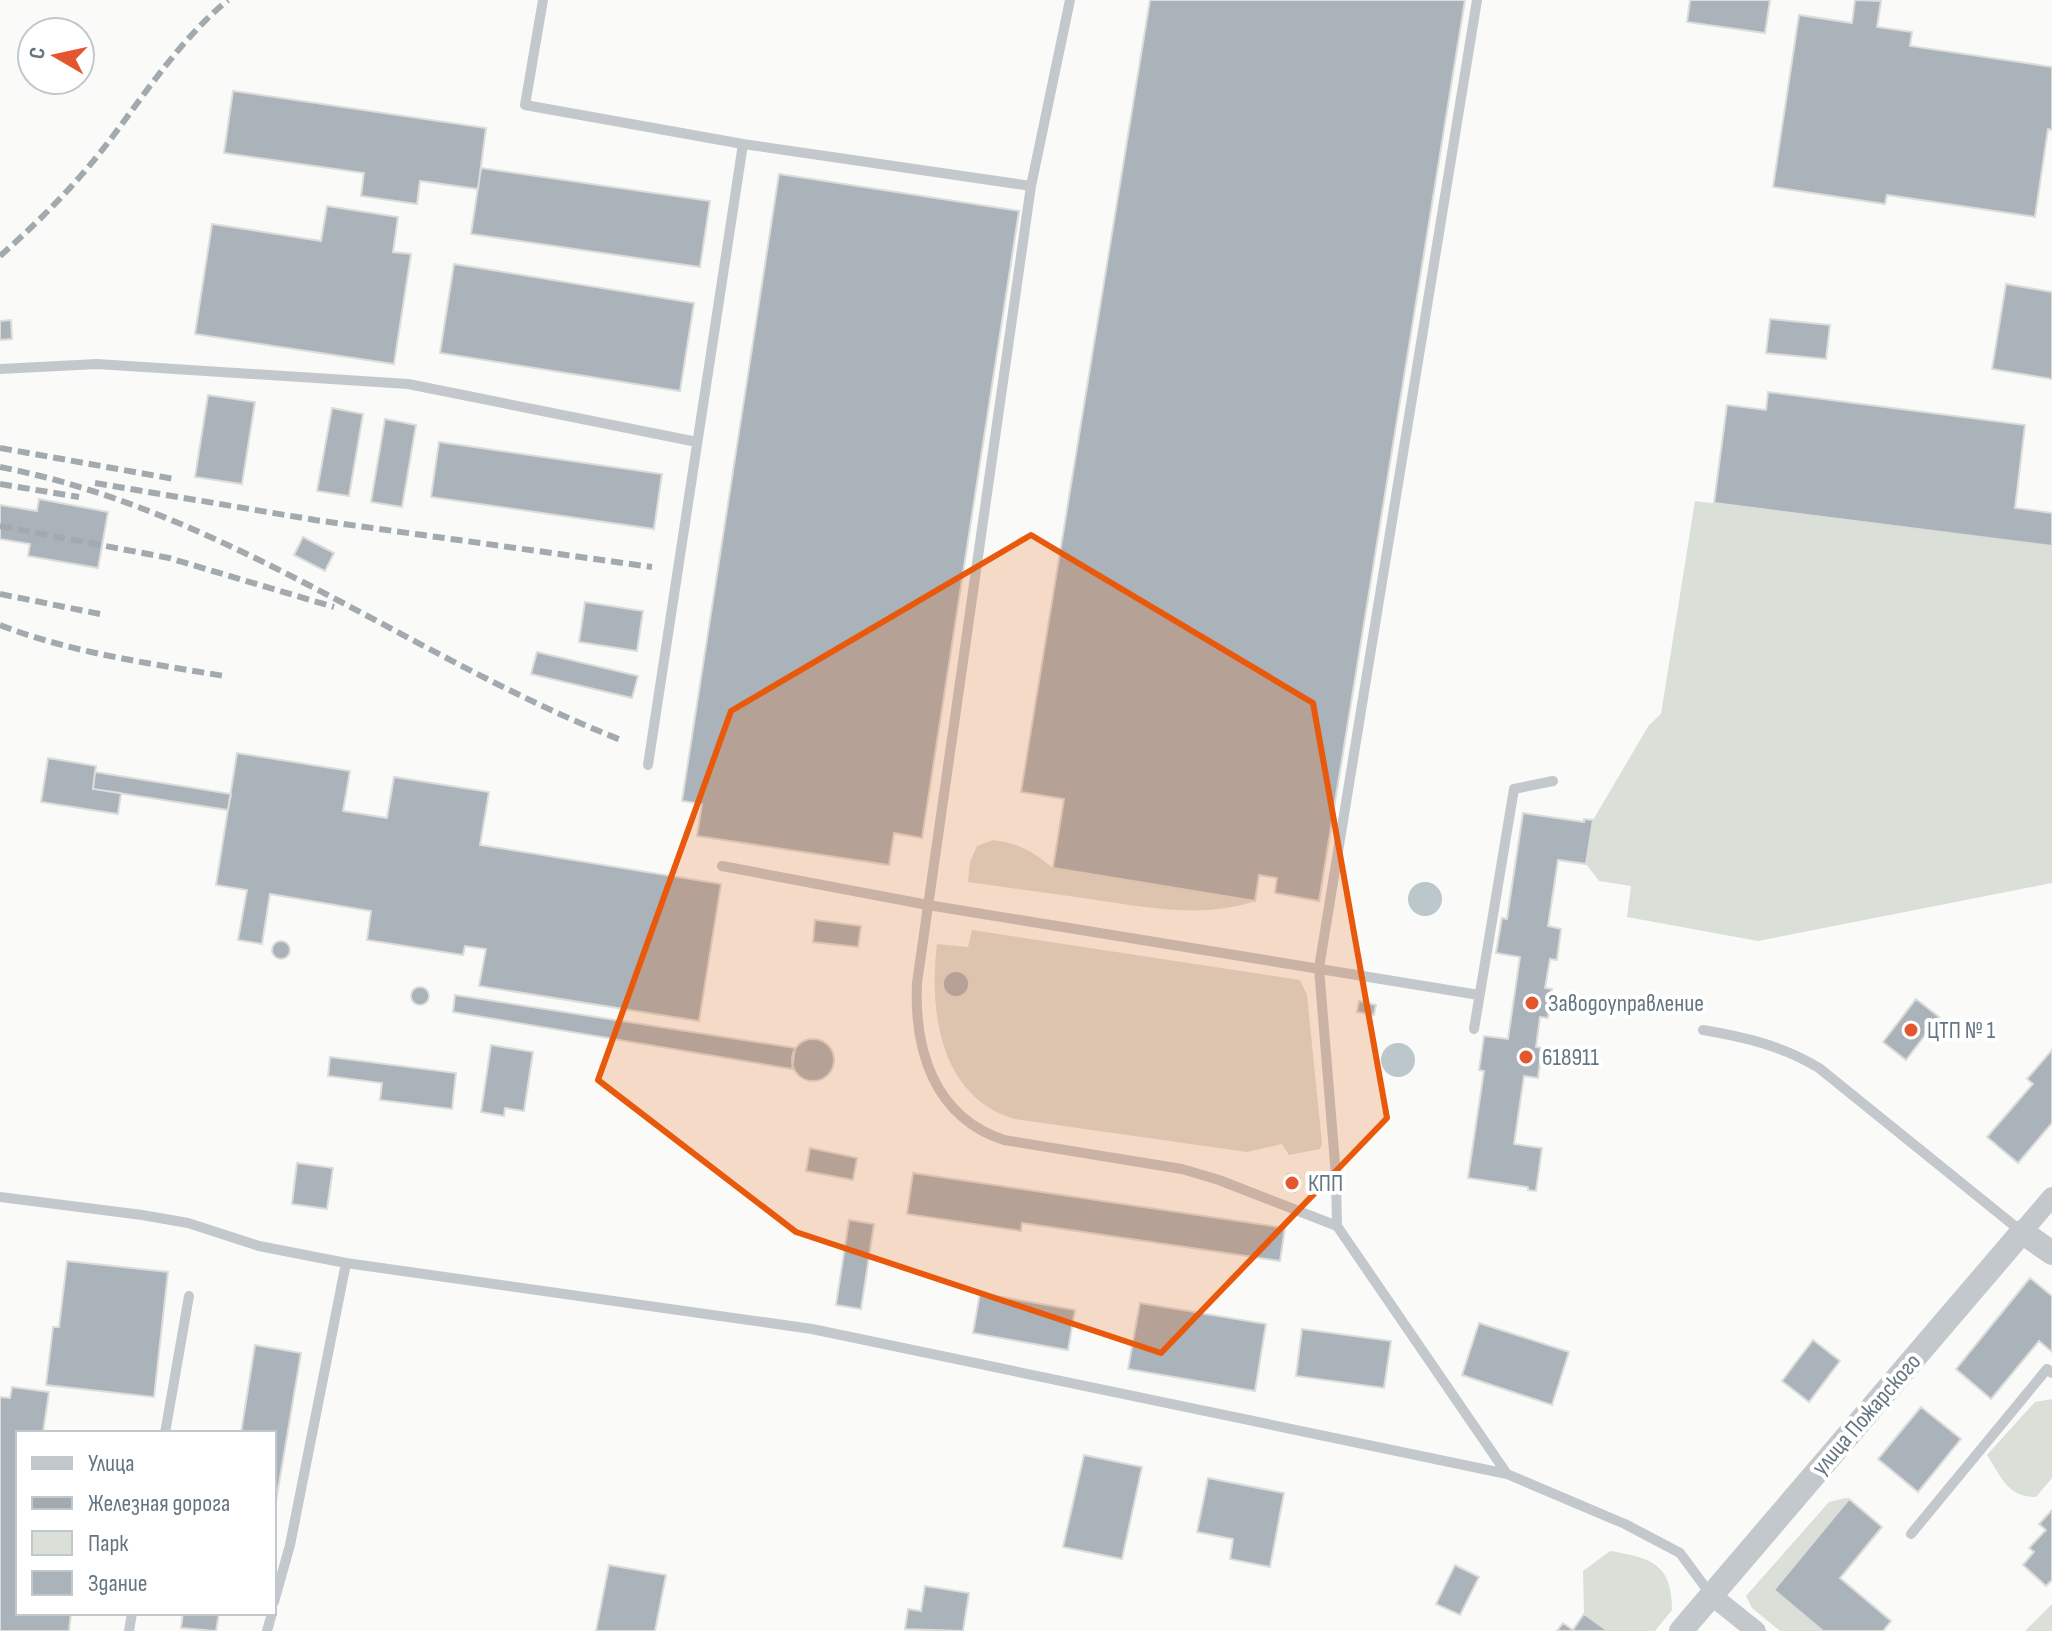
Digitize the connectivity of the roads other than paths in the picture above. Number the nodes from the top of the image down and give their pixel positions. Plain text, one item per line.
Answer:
1 (543, 0) edge
2 (1070, 0) edge
3 (1477, 0) edge
4 (743, 144) junction
5 (1031, 186) junction
6 (0, 369) edge
7 (697, 442) junction
8 (648, 765) dead end
9 (1553, 781) dead end
10 (722, 866) dead end
11 (928, 905) junction
12 (1319, 968) junction
13 (1479, 995) junction
14 (1474, 1029) dead end
15 (1703, 1030) dead end
16 (0, 1197) edge
17 (2052, 1197) edge
18 (1337, 1226) junction
19 (2022, 1232) junction
20 (2052, 1253) edge
21 (346, 1263) junction
22 (189, 1296) dead end
23 (2052, 1373) edge
24 (165, 1431) edge
25 (1507, 1474) junction
26 (1911, 1534) dead end
27 (276, 1595) edge
28 (1711, 1595) junction
29 (1681, 1631) edge
30 (1756, 1631) edge

1 - 4 lane
2 - 5 lane
3 - 12 lane
4 - 5 lane
4 - 7 lane
5 - 11 lane
6 - 7 lane
7 - 8 lane
9 - 13 lane
10 - 11 lane
11 - 12 lane
11 - 18 lane
12 - 13 lane
12 - 18 lane
13 - 14 lane
15 - 19 lane
16 - 21 lane
17 - 19 street, улица Пожарского
18 - 25 lane
19 - 20 street
19 - 28 street, улица Пожарского
21 - 25 lane
21 - 27 lane
22 - 24 lane
23 - 26 lane
25 - 28 lane
28 - 29 street, улица Пожарского
28 - 30 street

